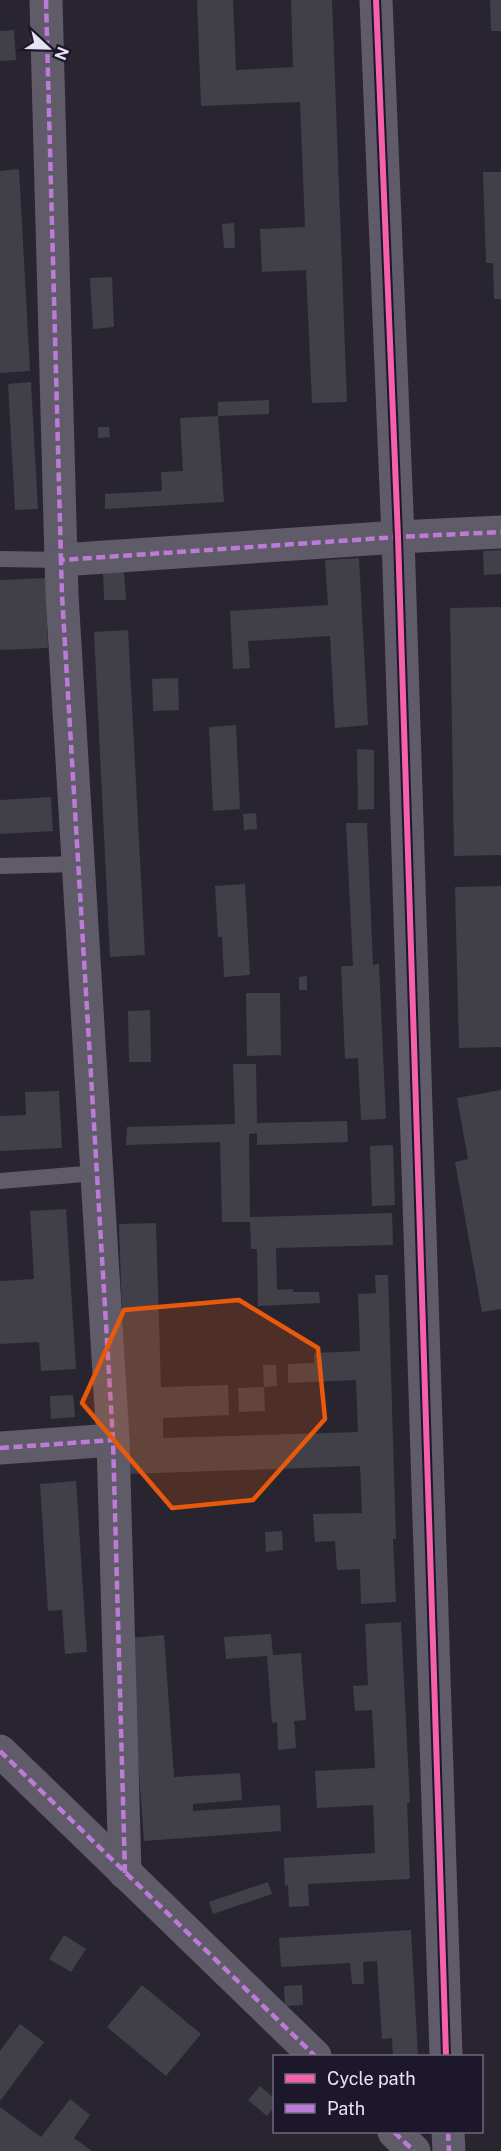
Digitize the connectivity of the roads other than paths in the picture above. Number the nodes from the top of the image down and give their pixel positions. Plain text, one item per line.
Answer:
1 (46, 0) edge
2 (376, 0) edge
3 (501, 532) edge
4 (398, 537) junction
5 (0, 560) edge
6 (61, 560) junction
7 (78, 864) junction
8 (0, 866) edge
9 (96, 1173) junction
10 (0, 1181) edge
11 (113, 1440) junction
12 (0, 1448) edge
13 (0, 1751) edge
14 (125, 1874) junction
15 (314, 2055) edge
16 (446, 2055) edge
17 (395, 2133) edge
18 (448, 2133) edge
19 (414, 2151) edge
20 (449, 2151) edge

1 - 6 street
2 - 4 street
3 - 4 street
4 - 6 street
4 - 16 street
5 - 6 lane
6 - 7 street
7 - 8 lane
7 - 9 street
9 - 10 lane
9 - 11 street
11 - 12 street
11 - 14 street
13 - 14 street
14 - 15 street
17 - 19 street
18 - 20 street

